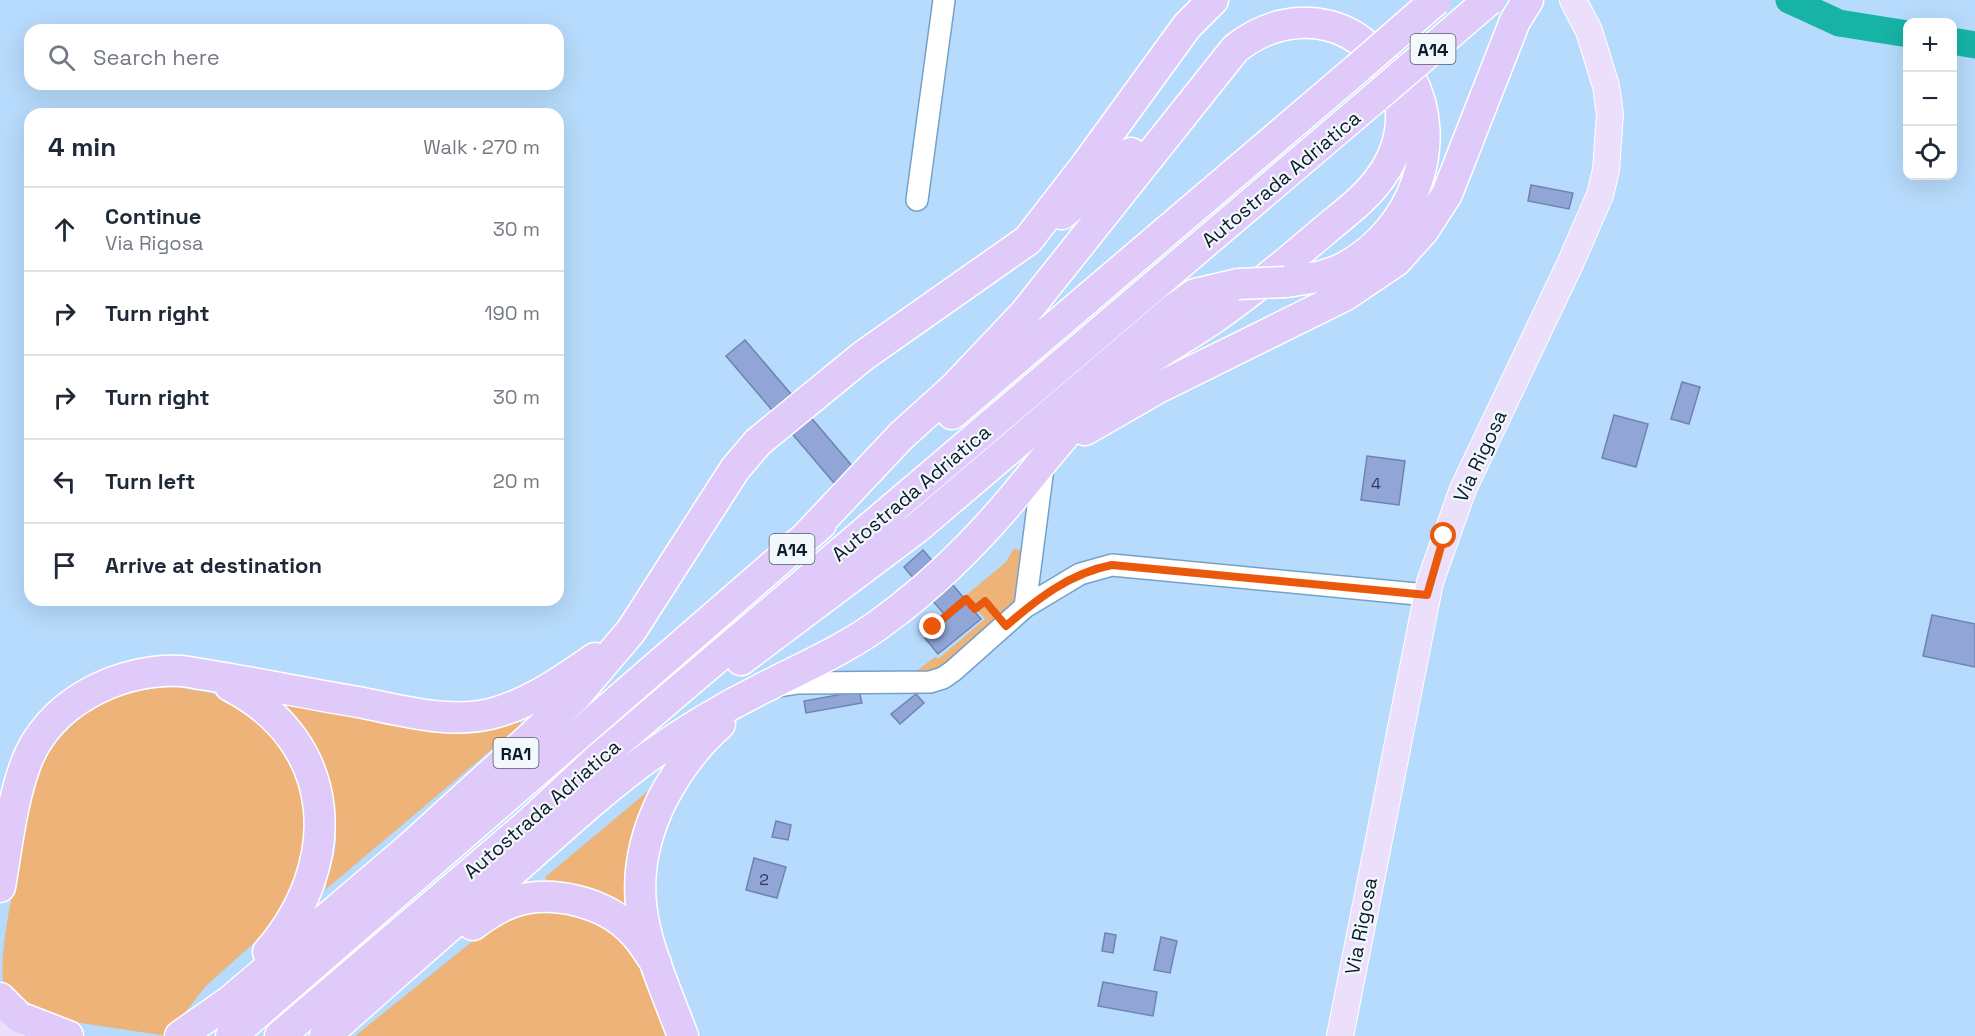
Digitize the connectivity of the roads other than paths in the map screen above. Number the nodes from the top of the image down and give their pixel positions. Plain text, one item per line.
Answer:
1 (944, 0) edge
2 (1213, 0) edge
3 (1436, 0) edge
4 (1489, 0) edge
5 (1573, 0) edge
6 (1521, 11) edge
7 (916, 200) dead end
8 (1028, 240) junction
9 (1044, 460) junction
10 (804, 538) junction
11 (1427, 595) junction
12 (1025, 607) junction
13 (631, 632) junction
14 (209, 675) junction
15 (758, 690) junction
16 (598, 759) junction
17 (0, 887) edge
18 (656, 963) junction
19 (0, 998) edge
20 (0, 1024) edge
21 (67, 1036) edge
22 (180, 1036) edge
23 (231, 1036) edge
24 (280, 1036) edge
25 (326, 1036) edge
26 (683, 1036) edge
27 (1340, 1036) edge

1 - 7 street
2 - 8 highway
3 - 10 highway, Autostrada Adriatica / A14, bridge
4 - 16 highway, Autostrada Adriatica / A14, bridge
5 - 11 main road, Via Rigosa
6 - 9 highway
8 - 13 highway, RA1
8 - 16 highway, bridge
9 - 10 highway
9 - 12 street
9 - 15 highway
10 - 23 highway, Autostrada Adriatica / A14
11 - 12 street
11 - 27 main road, Via Rigosa
12 - 15 street
13 - 14 highway
13 - 22 highway, RA1
14 - 17 highway
14 - 22 highway
15 - 18 highway
15 - 25 highway
16 - 24 highway, Autostrada Adriatica / A14
18 - 25 highway
18 - 26 highway
19 - 21 highway
20 - 21 main road

